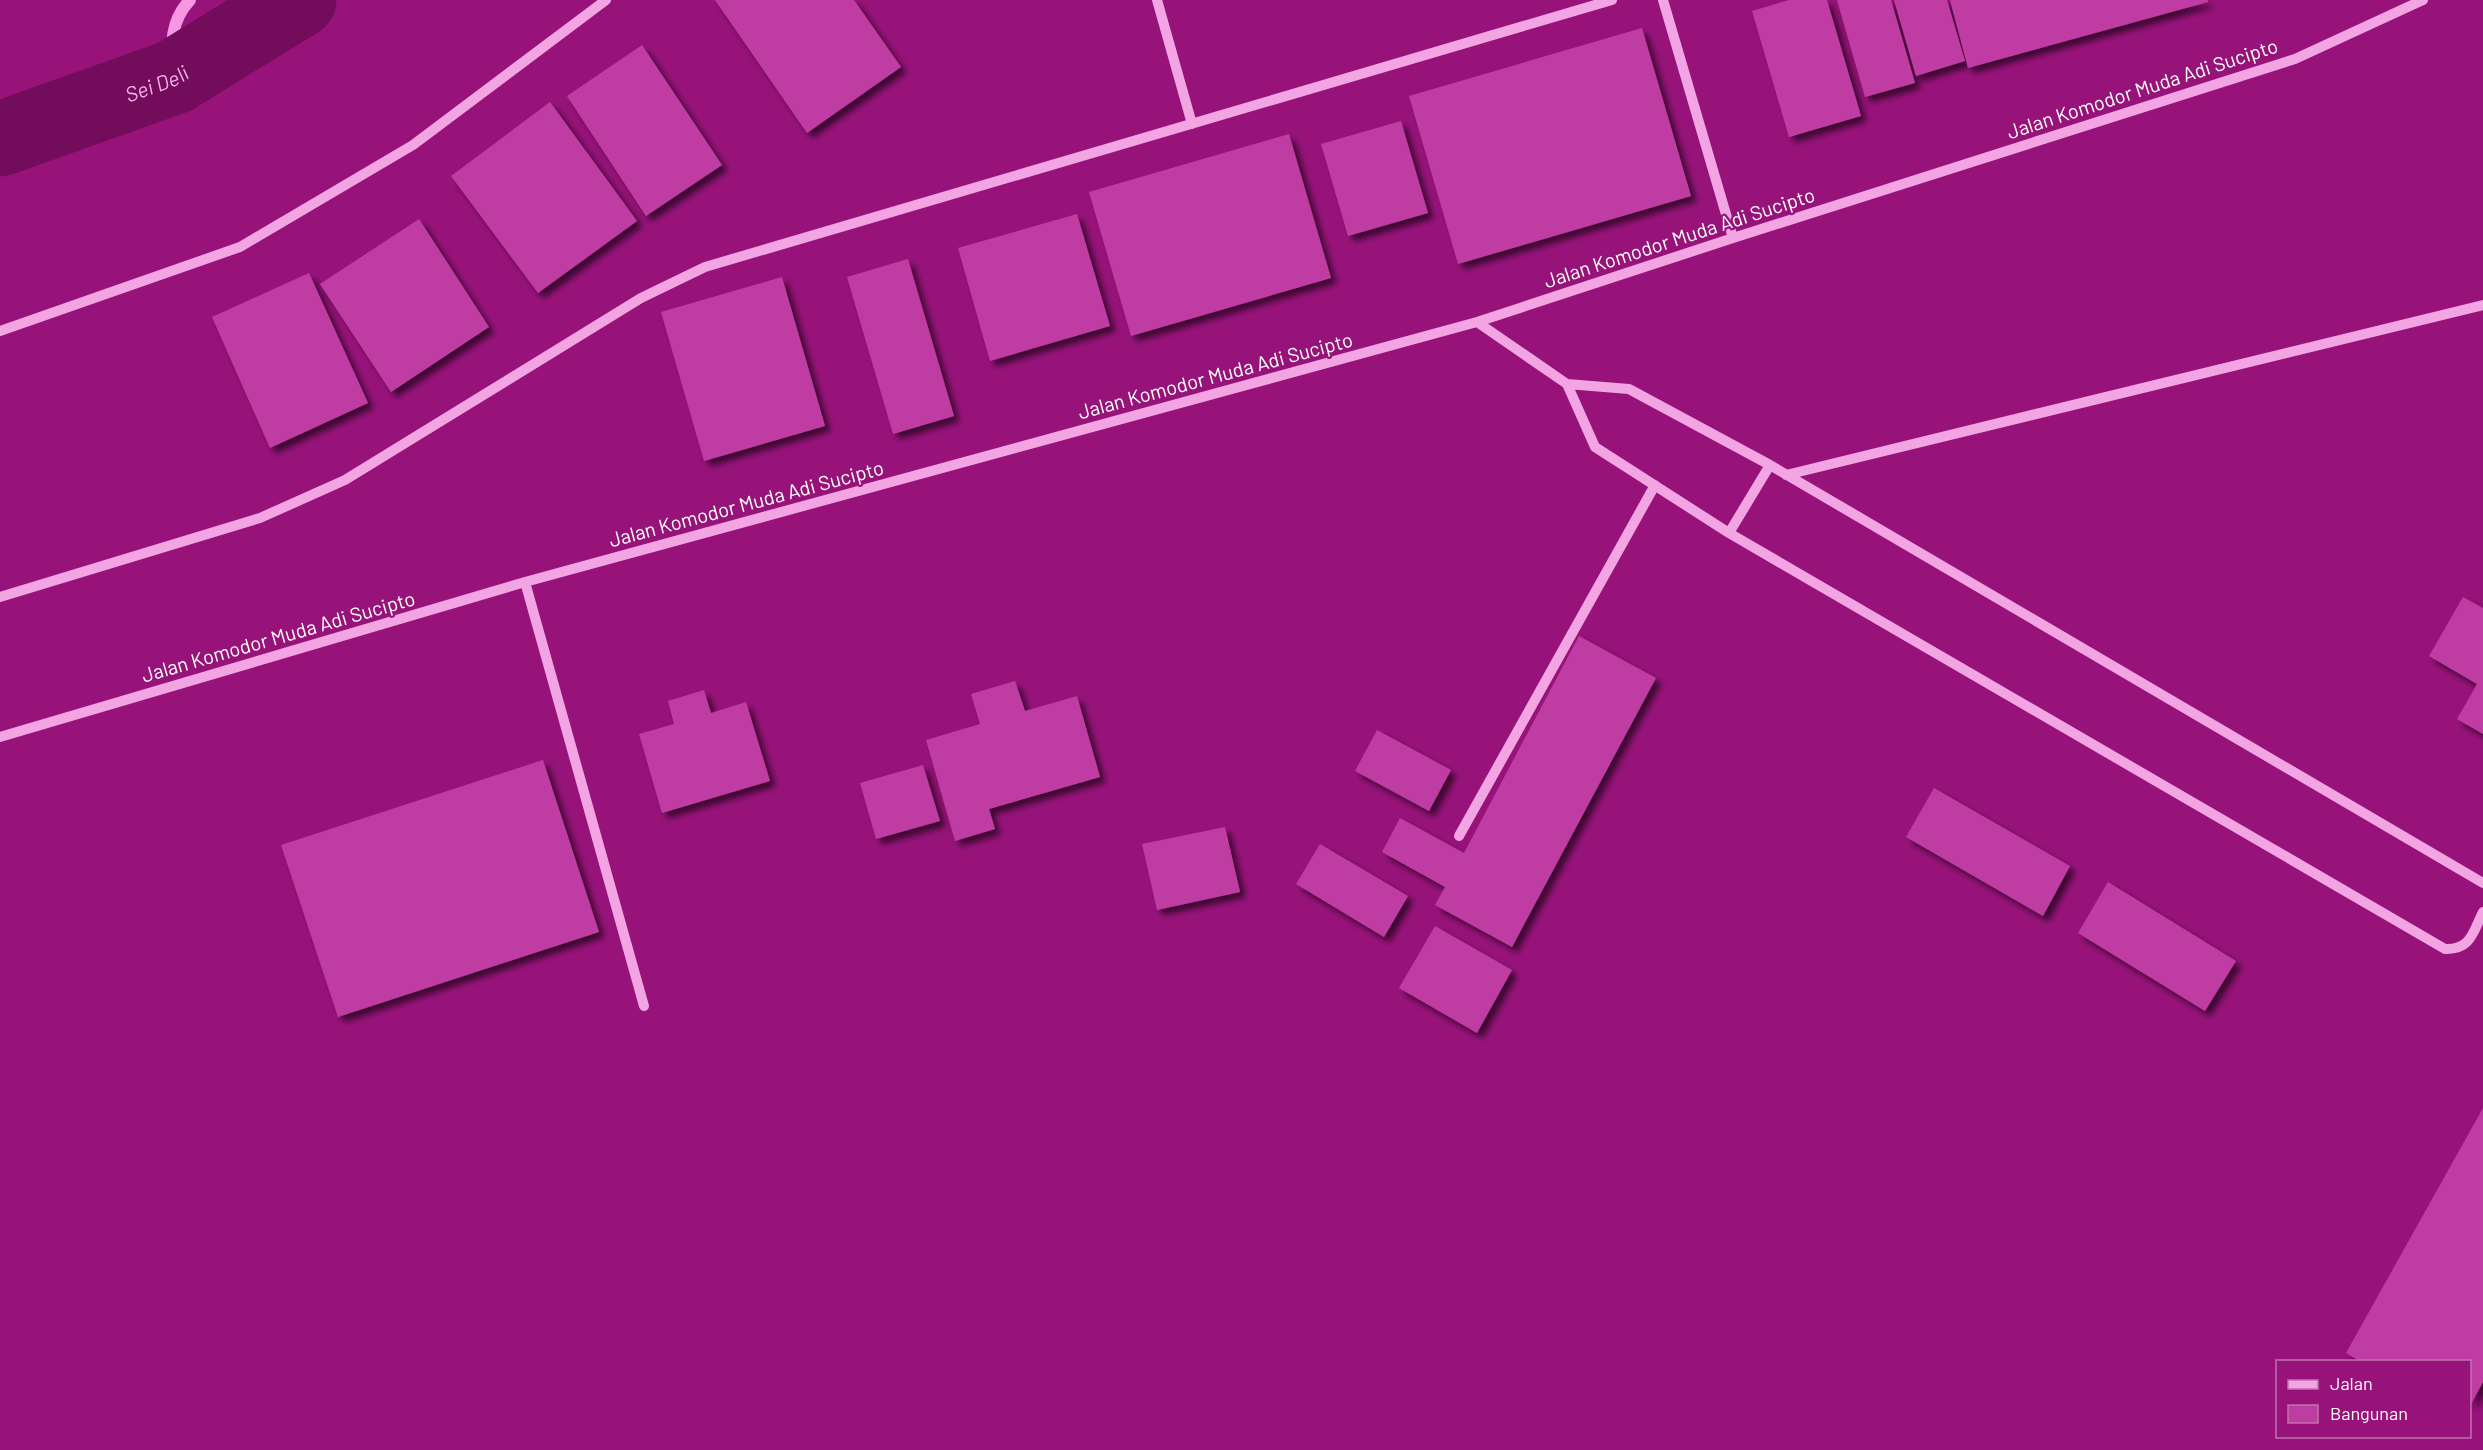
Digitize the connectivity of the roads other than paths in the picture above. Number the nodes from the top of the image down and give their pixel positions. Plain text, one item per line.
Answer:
1 (606, 0) edge
2 (1157, 0) edge
3 (1612, 0) edge
4 (1663, 0) edge
5 (2423, 0) edge
6 (1192, 124) junction
7 (1733, 238) junction
8 (2483, 305) edge
9 (1477, 322) junction
10 (0, 331) edge
11 (1567, 384) junction
12 (1770, 465) junction
13 (1786, 475) junction
14 (1655, 484) junction
15 (1730, 533) junction
16 (525, 582) junction
17 (0, 597) edge
18 (0, 737) edge
19 (1459, 836) dead end
20 (2483, 883) edge
21 (2483, 912) edge
22 (644, 1006) dead end

1 - 10 street
2 - 6 street
3 - 6 street
4 - 7 street
5 - 7 street, Jalan Komodor Muda Adi Sucipto
6 - 17 street
7 - 9 street, Jalan Komodor Muda Adi Sucipto
8 - 13 street
9 - 11 street
9 - 16 street, Jalan Komodor Muda Adi Sucipto
11 - 12 street
11 - 14 street
12 - 13 street
12 - 15 street
13 - 20 street
14 - 15 street
14 - 19 street
15 - 21 street
16 - 18 street, Jalan Komodor Muda Adi Sucipto
16 - 22 street

